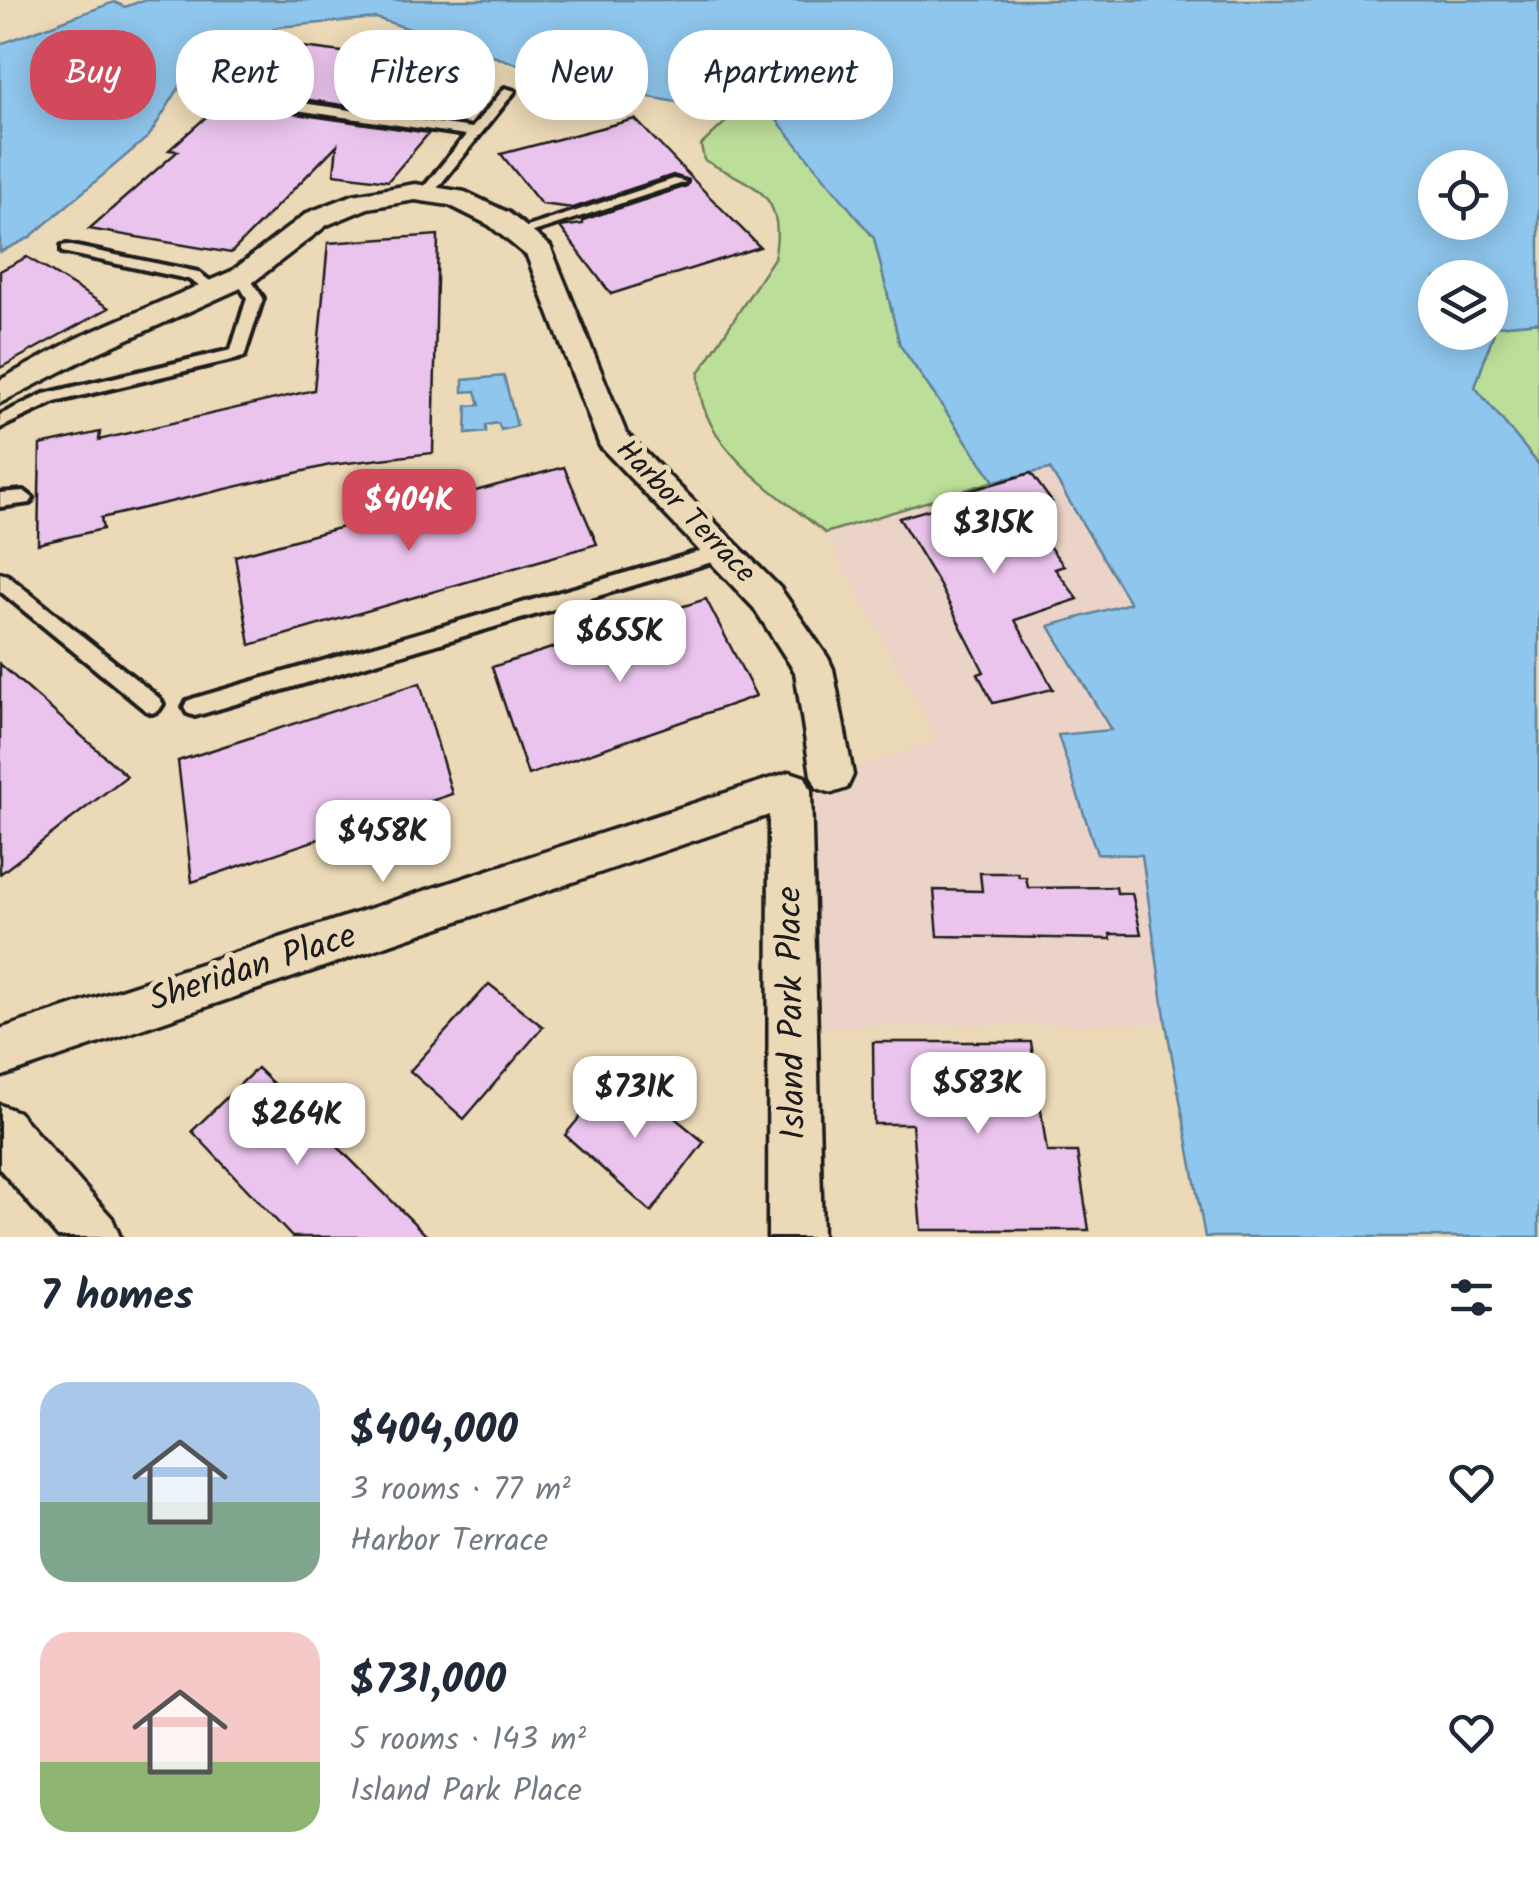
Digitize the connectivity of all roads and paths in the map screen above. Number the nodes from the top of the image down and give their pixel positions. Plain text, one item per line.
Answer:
1 (510, 91) dead end
2 (314, 109) edge
3 (476, 132) junction
4 (678, 182) dead end
5 (426, 194) junction
6 (516, 232) junction
7 (67, 249) dead end
8 (228, 283) junction
9 (0, 413) edge
10 (24, 498) dead end
11 (0, 500) edge
12 (722, 552) junction
13 (0, 580) edge
14 (152, 704) dead end
15 (195, 707) dead end
16 (811, 783) junction
17 (0, 1052) edge
18 (7, 1154) edge
19 (93, 1237) edge
20 (795, 1237) edge

1 - 3 lane
2 - 3 lane
3 - 5 lane
4 - 6 lane
5 - 6 street, Harbor Terrace
5 - 8 street, Harbor Terrace
6 - 12 street, Harbor Terrace
7 - 8 lane
8 - 9 street, Harbor Terrace
8 - 9 lane
10 - 11 lane
12 - 15 lane
12 - 16 street, Harbor Terrace
13 - 14 lane
16 - 17 street, Sheridan Place
16 - 20 street, Island Park Place
18 - 19 street

